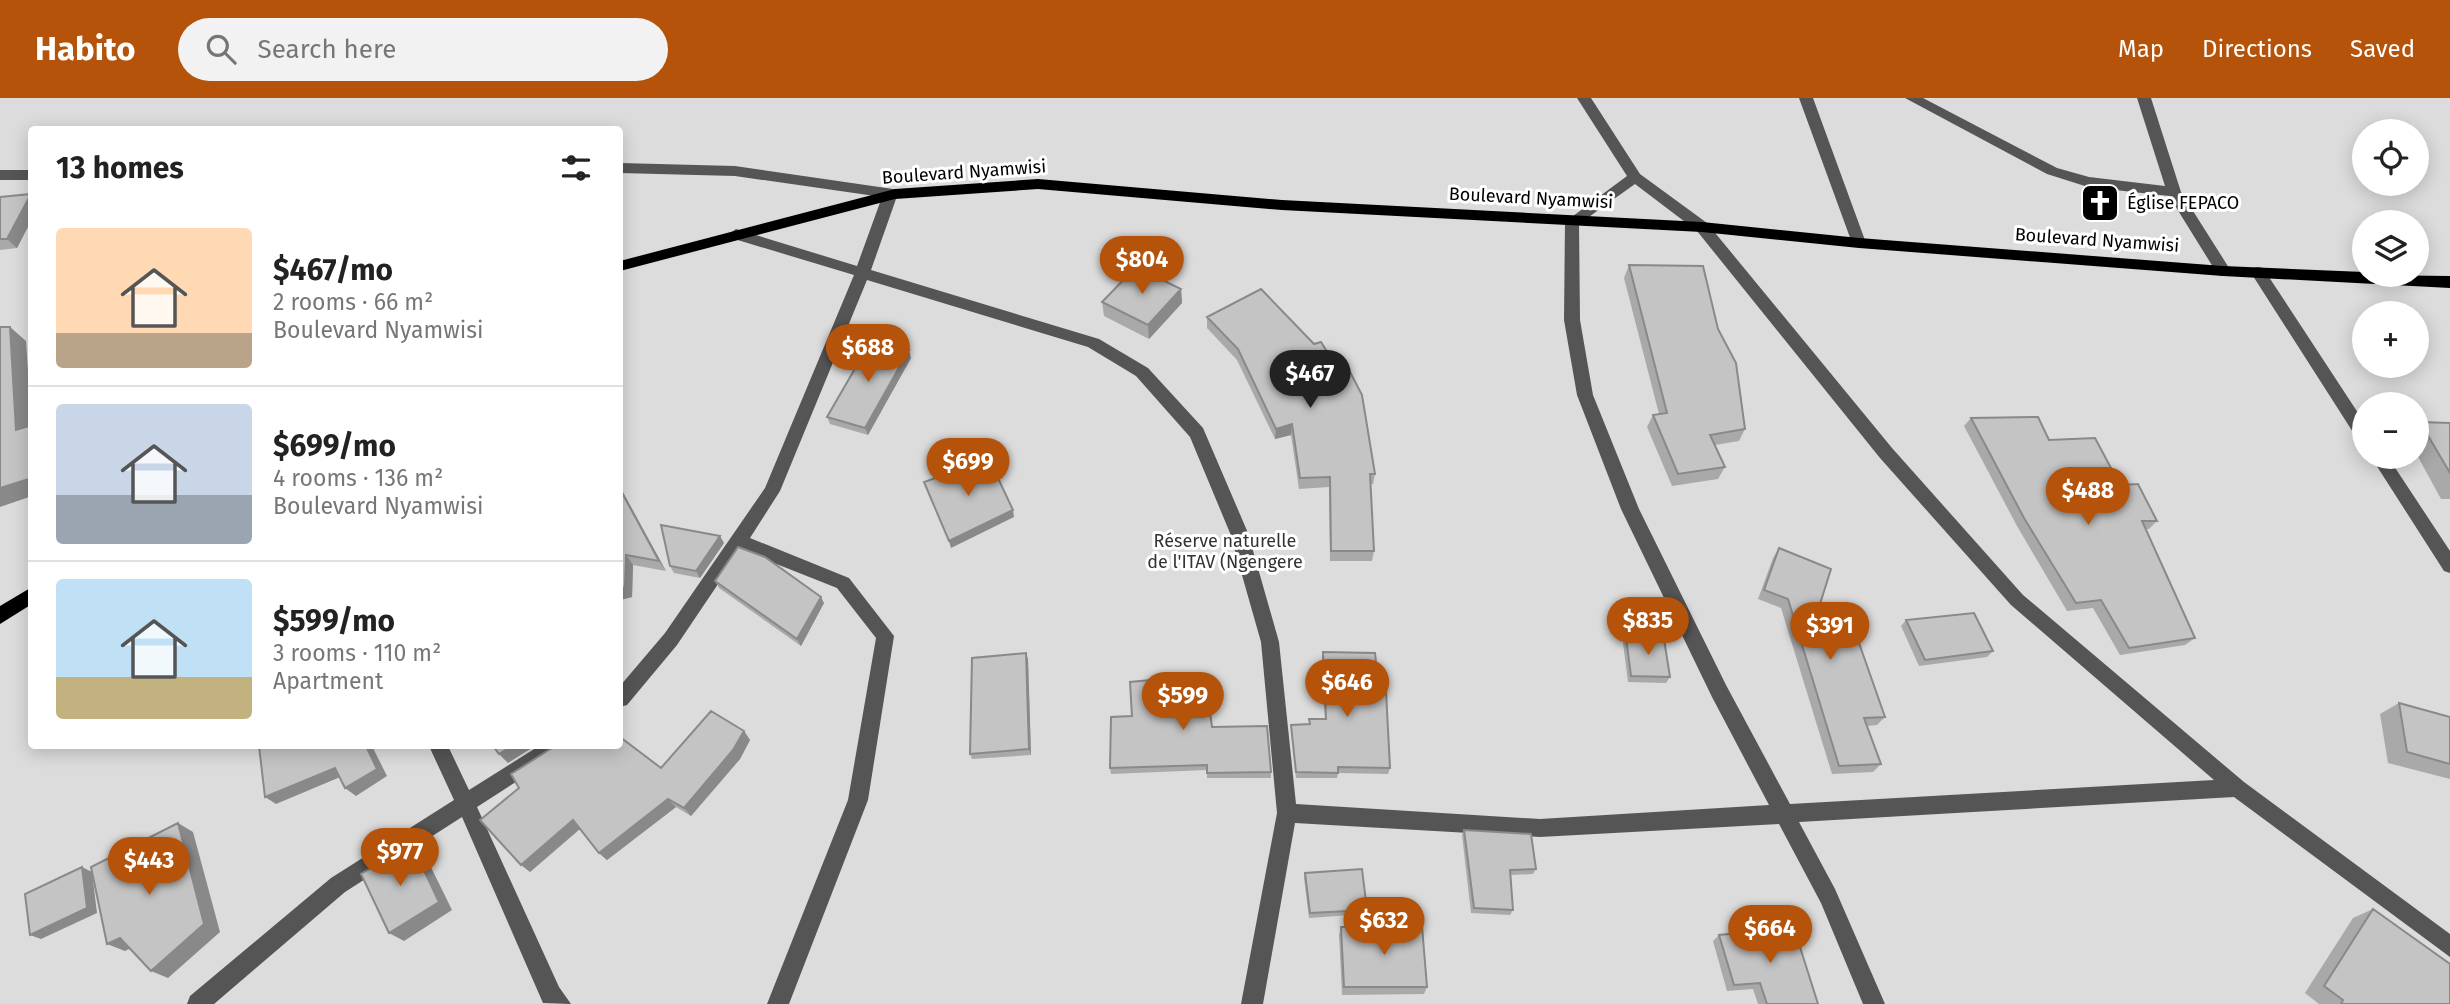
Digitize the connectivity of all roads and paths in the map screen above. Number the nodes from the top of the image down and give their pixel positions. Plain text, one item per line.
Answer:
1 (1584, 98) edge
2 (1806, 98) edge
3 (1912, 98) edge
4 (2144, 98) edge
5 (623, 168) edge
6 (0, 175) edge
7 (28, 175) edge
8 (1635, 177) junction
9 (2174, 192) junction
10 (893, 195) junction
11 (1572, 222) junction
12 (1702, 227) junction
13 (736, 234) junction
14 (1859, 243) junction
15 (623, 265) edge
16 (863, 271) junction
17 (2223, 271) junction
18 (2258, 272) junction
19 (2450, 282) edge
20 (2352, 417) edge
21 (2387, 469) edge
22 (738, 541) junction
23 (2450, 566) edge
24 (28, 597) edge
25 (0, 616) edge
26 (623, 695) edge
27 (440, 749) edge
28 (550, 749) edge
29 (2237, 788) junction
30 (466, 804) junction
31 (1287, 813) junction
32 (1784, 815) junction
33 (2450, 947) edge
34 (198, 1004) edge
35 (560, 1004) edge
36 (778, 1004) edge
37 (1252, 1004) edge
38 (1874, 1004) edge

1 - 8 street
2 - 14 street
3 - 9 street
4 - 9 street
5 - 10 street
6 - 7 street
8 - 11 street
8 - 12 street
9 - 17 street
10 - 11 main road, Boulevard Nyamwisi
10 - 13 main road, Boulevard Nyamwisi
10 - 16 street
11 - 12 main road, Boulevard Nyamwisi
11 - 32 street
12 - 14 main road, Boulevard Nyamwisi
12 - 29 street
13 - 15 main road, Boulevard Nyamwisi
13 - 16 street
14 - 17 main road, Boulevard Nyamwisi
16 - 22 street
16 - 31 street
17 - 18 main road, Boulevard Nyamwisi
18 - 19 main road, Boulevard Nyamwisi
18 - 20 street
21 - 23 street
22 - 26 street
22 - 36 street
24 - 25 main road
27 - 30 street
28 - 30 street
29 - 32 street
29 - 33 street
30 - 34 street
30 - 35 street
31 - 32 street
31 - 37 street
32 - 38 street

